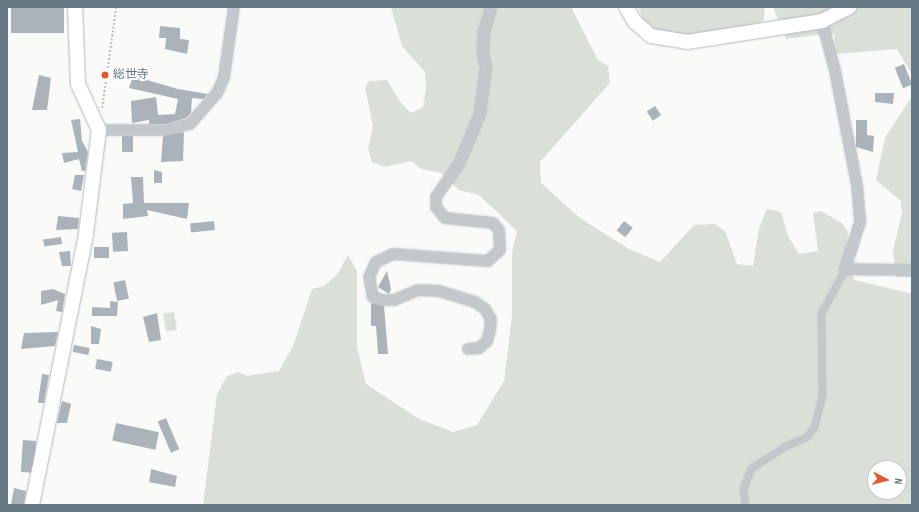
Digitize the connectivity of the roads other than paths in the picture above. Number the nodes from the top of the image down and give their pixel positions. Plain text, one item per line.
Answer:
1 (76, 7) edge
2 (234, 7) edge
3 (491, 7) edge
4 (626, 7) edge
5 (850, 7) edge
6 (822, 21) junction
7 (99, 130) junction
8 (845, 269) junction
9 (912, 270) edge
10 (468, 349) dead end
11 (32, 505) edge
12 (745, 505) edge

1 - 7 street
2 - 7 street
3 - 10 street
4 - 6 street
5 - 6 street
6 - 8 street
7 - 11 street
8 - 9 street
8 - 12 lane

